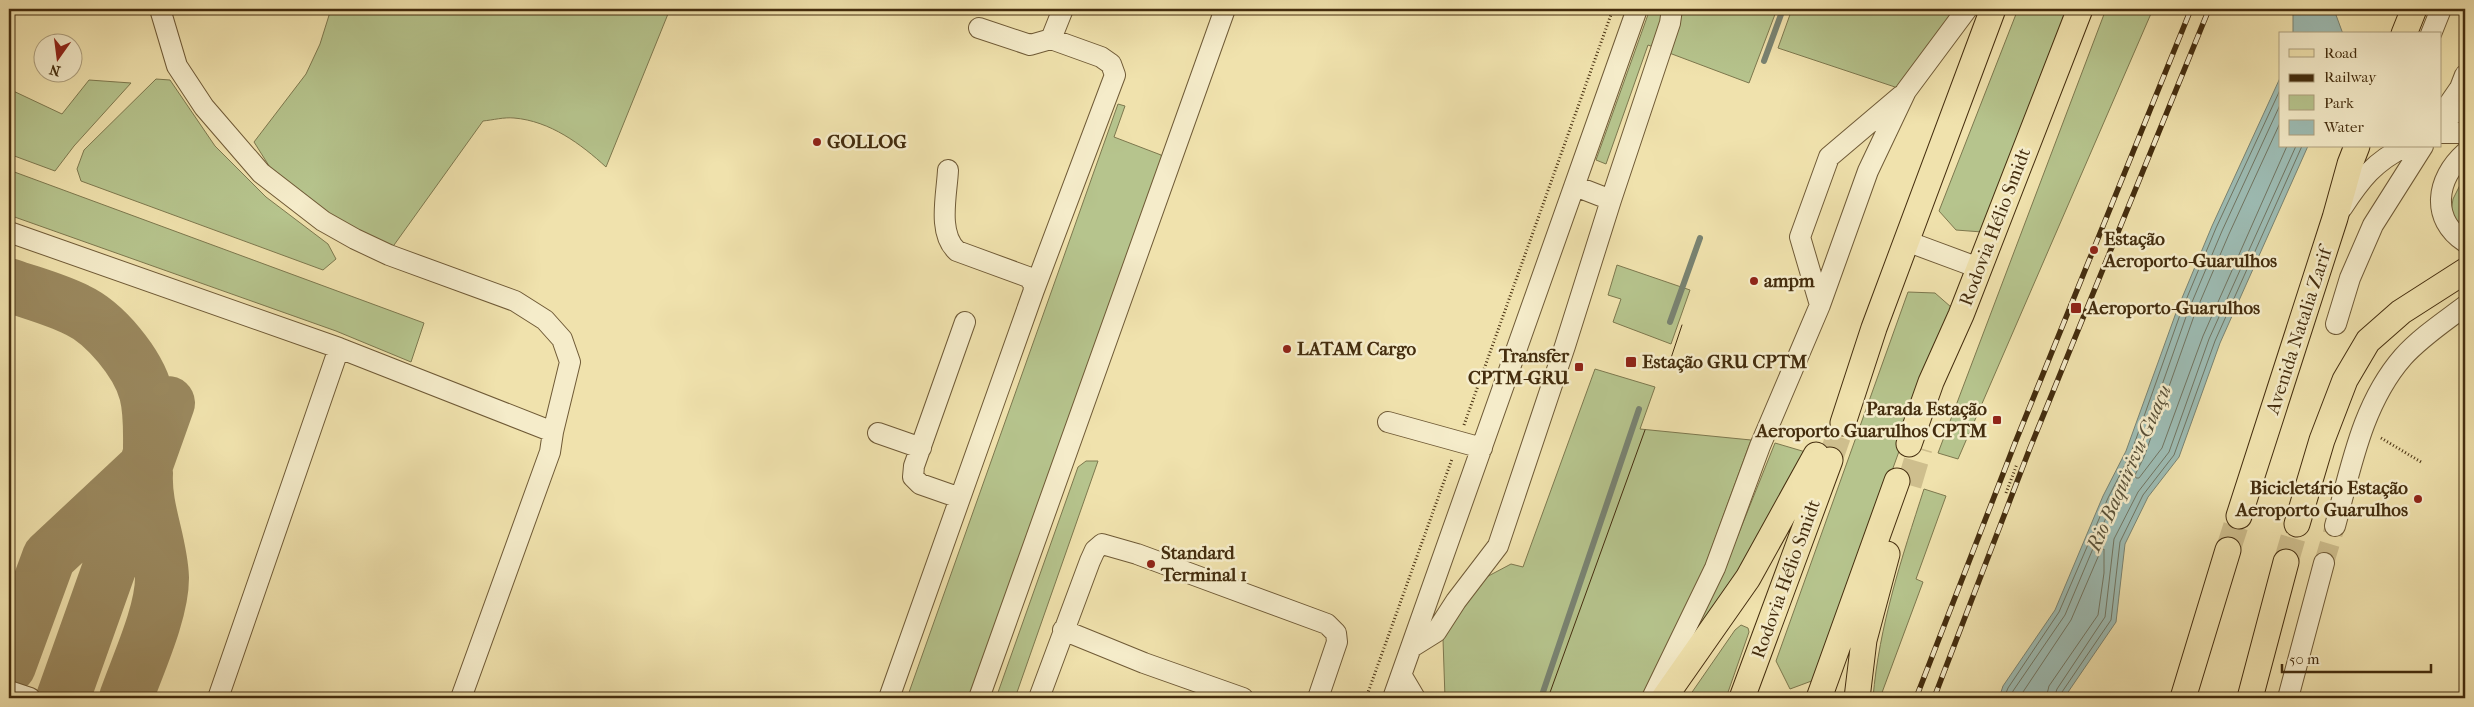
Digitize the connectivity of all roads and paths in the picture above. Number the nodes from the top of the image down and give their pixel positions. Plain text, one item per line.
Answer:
1 (160, 9) edge
2 (1063, 9) edge
3 (1225, 9) edge
4 (1613, 9) edge
5 (1637, 9) edge
6 (1672, 9) edge
7 (1967, 9) edge
8 (1993, 9) edge
9 (2080, 9) edge
10 (2414, 9) edge
11 (2441, 9) edge
12 (979, 28) dead end
13 (2405, 32) edge
14 (2432, 32) edge
15 (1052, 39) junction
16 (2463, 82) edge
17 (1906, 91) junction
18 (2465, 110) edge
19 (2442, 115) edge
20 (2442, 117) edge
21 (2465, 133) edge
22 (2442, 134) edge
23 (2356, 148) edge
24 (2403, 148) edge
25 (2422, 148) edge
26 (2464, 154) edge
27 (948, 170) dead end
28 (1575, 186) junction
29 (1611, 200) junction
30 (2335, 218) junction
31 (9, 232) edge
32 (1906, 241) junction
33 (2465, 242) edge
34 (1979, 268) junction
35 (2465, 271) edge
36 (1034, 290) junction
37 (1820, 305) junction
38 (2465, 306) edge
39 (964, 322) dead end
40 (2336, 324) dead end
41 (339, 348) junction
42 (1836, 421) tunnel mouth
43 (1388, 422) dead end
44 (2363, 427) junction
45 (553, 432) junction
46 (878, 433) dead end
47 (1458, 441) junction
48 (1915, 446) tunnel mouth
49 (921, 448) junction
50 (1482, 448) junction
51 (2421, 462) dead end
52 (2017, 464) dead end
53 (2006, 493) dead end
54 (960, 498) junction
55 (2239, 516) tunnel mouth
56 (2297, 524) tunnel mouth
57 (2335, 526) tunnel mouth
58 (2228, 550) tunnel mouth
59 (2286, 562) tunnel mouth
60 (2324, 563) tunnel mouth
61 (1062, 630) junction
62 (1412, 647) junction
63 (1402, 676) junction
64 (9, 691) edge
65 (30, 698) edge
66 (218, 698) edge
67 (462, 698) edge
68 (890, 698) edge
69 (980, 698) edge
70 (1039, 698) edge
71 (1243, 698) edge
72 (1318, 698) edge
73 (1366, 698) edge
74 (1393, 698) edge
75 (1415, 698) edge
76 (1652, 698) edge
77 (1664, 698) edge
78 (1742, 698) edge
79 (1819, 698) edge
80 (1857, 698) edge
81 (2183, 698) edge
82 (2250, 698) edge
83 (2288, 698) edge

1 - 45 street
2 - 15 street
3 - 69 street
4 - 47 path
5 - 28 street
6 - 29 street
7 - 17 street
8 - 32 main road
9 - 34 main road, Rodovia Hélio Smidt
10 - 13 main road
11 - 14 street
12 - 15 street
15 - 36 street
16 - 19 street
17 - 37 street
17 - 37 street
18 - 20 street
21 - 22 street
23 - 30 main road, Avenida Natalia Zarif
24 - 30 street
25 - 40 street
26 - 33 street
27 - 36 street
28 - 29 street
28 - 50 street
29 - 62 street
30 - 55 main road, Avenida Natalia Zarif
31 - 41 street
32 - 34 street
32 - 42 main road
34 - 48 main road, Rodovia Hélio Smidt
35 - 56 main road
36 - 54 street
37 - 76 street
38 - 44 street
39 - 49 street
41 - 45 street
41 - 66 street
43 - 47 street
44 - 51 path
44 - 57 street
45 - 67 street
46 - 49 street
47 - 50 street
47 - 73 path
49 - 54 street
50 - 62 street
52 - 53 path
54 - 68 street
58 - 81 main road
59 - 82 main road
60 - 83 street
61 - 70 street
61 - 71 street
61 - 72 street
62 - 63 street
63 - 74 street
63 - 75 street
64 - 65 street
77 - 78 main road, Rodovia Hélio Smidt
79 - 80 main road

